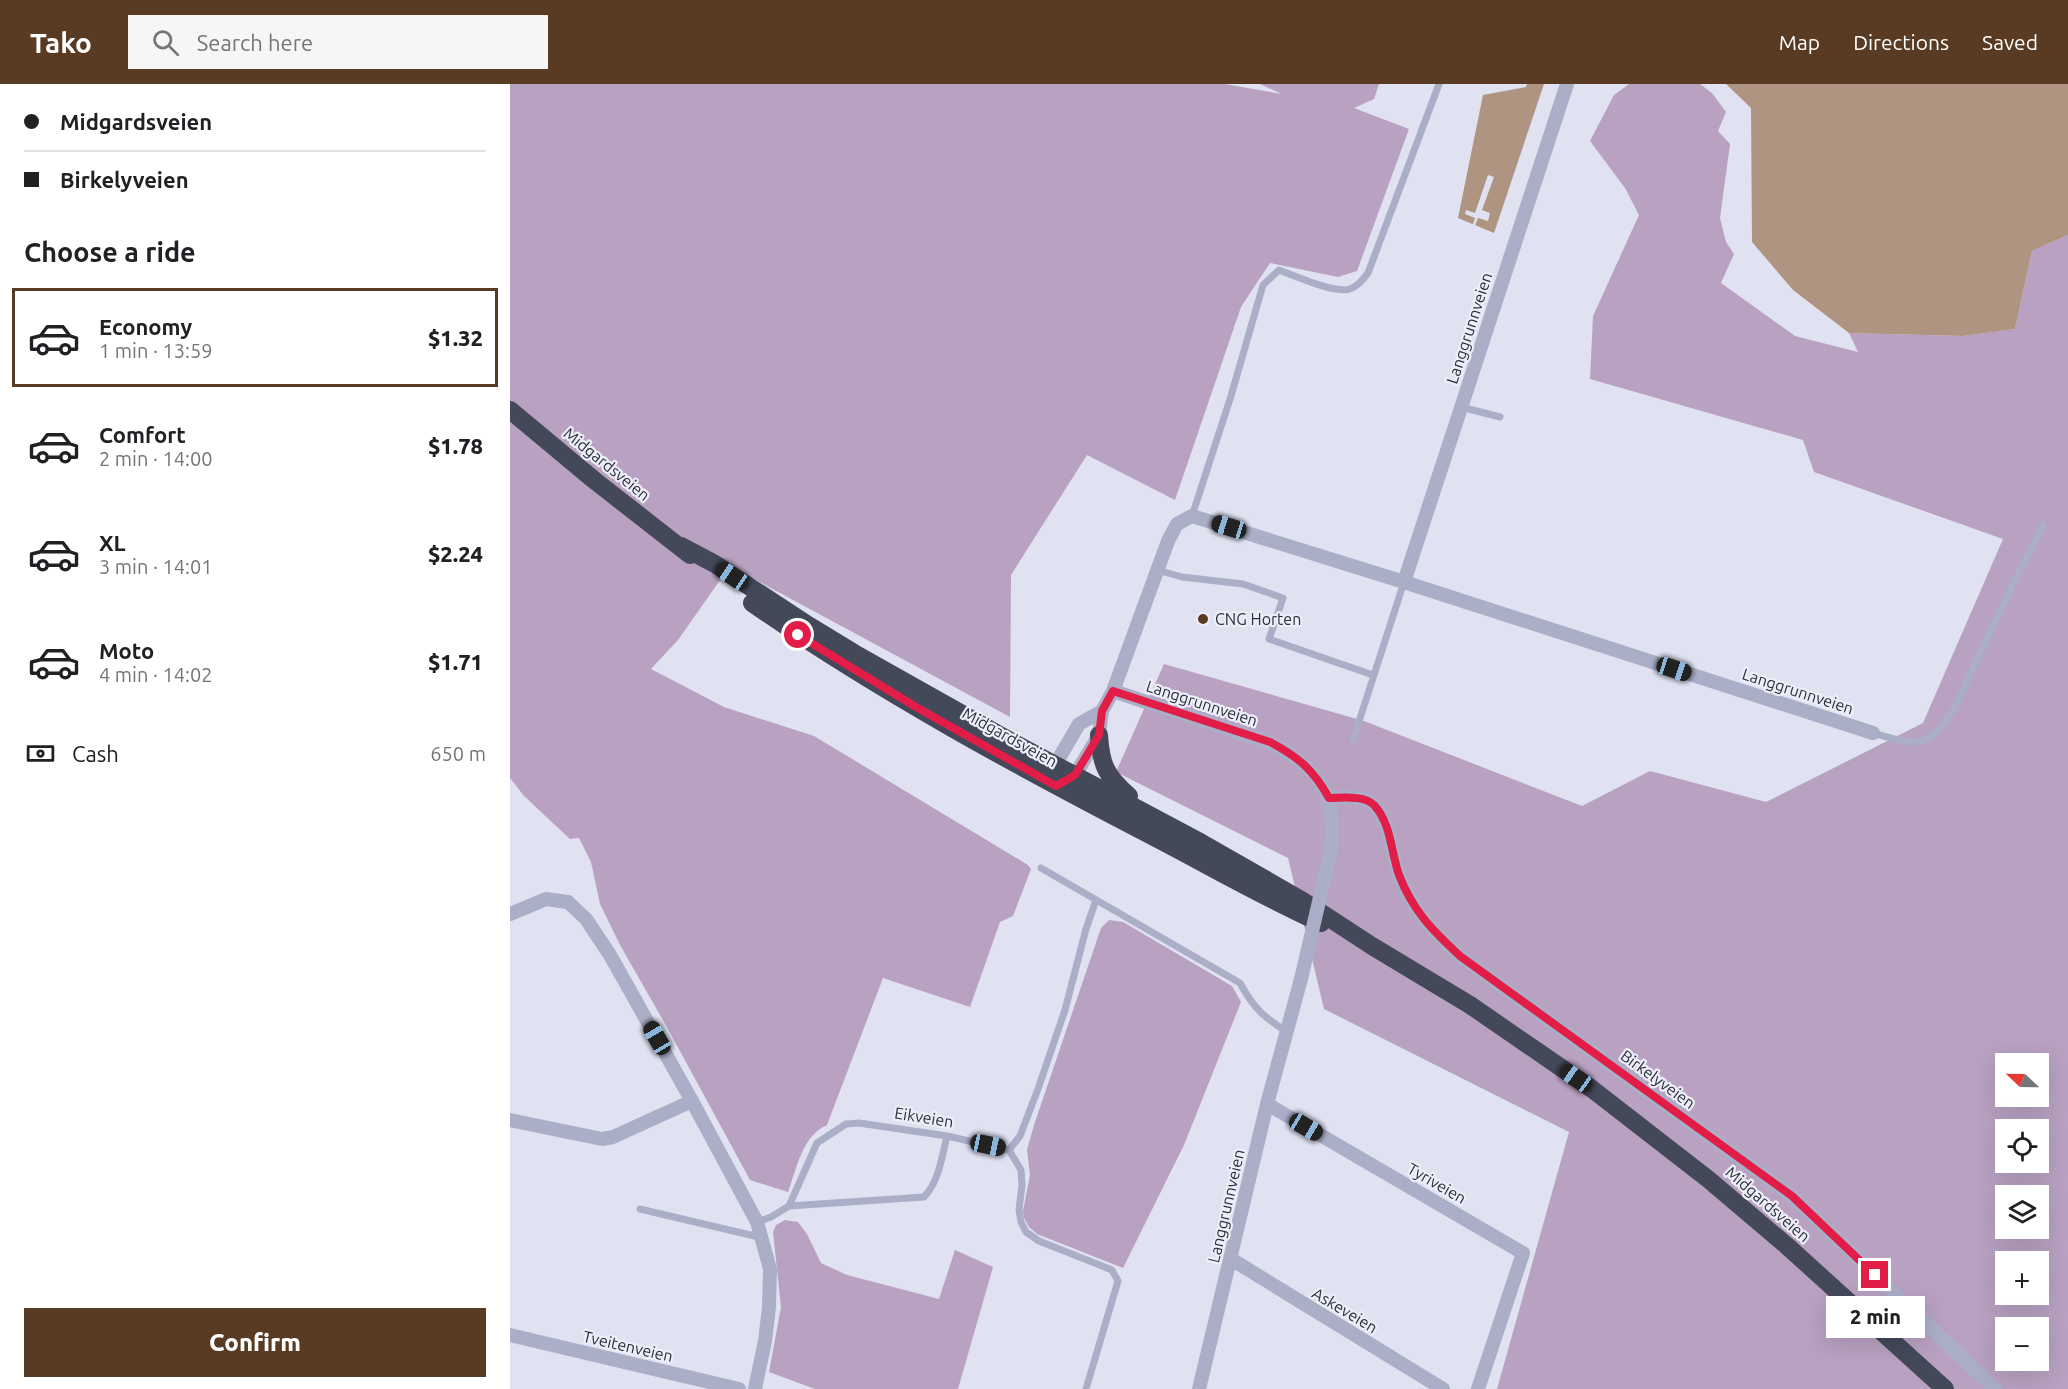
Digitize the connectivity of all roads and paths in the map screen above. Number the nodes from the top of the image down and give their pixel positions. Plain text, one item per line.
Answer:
1 (1439, 84) edge
2 (1567, 84) edge
3 (1461, 406) junction
4 (510, 410) edge
5 (1500, 417) dead end
6 (1192, 516) junction
7 (2043, 525) dead end
8 (681, 546) junction
9 (1157, 570) junction
10 (1404, 582) junction
11 (1373, 675) junction
12 (1113, 691) junction
13 (1102, 711) junction
14 (1873, 733) joint
15 (1099, 735) junction
16 (1353, 740) dead end
17 (1055, 765) junction
18 (1075, 775) junction
19 (1056, 786) junction
20 (1329, 798) junction
21 (1148, 814) junction
22 (1041, 868) dead end
23 (1096, 900) junction
24 (510, 914) edge
25 (1372, 946) junction
26 (1286, 1031) junction
27 (692, 1101) junction
28 (1267, 1104) junction
29 (510, 1120) edge
30 (947, 1136) junction
31 (1009, 1150) junction
32 (789, 1206) junction
33 (640, 1209) dead end
34 (757, 1222) junction
35 (762, 1238) junction
36 (1231, 1259) junction
37 (510, 1335) edge
38 (739, 1389) edge
39 (755, 1389) edge
40 (1086, 1389) edge
41 (1198, 1389) edge
42 (1443, 1389) edge
43 (1478, 1389) edge
44 (1945, 1389) edge
45 (1995, 1389) edge

1 - 6 lane
2 - 3 street, Langgrunnveien
3 - 5 lane
3 - 10 street, Langgrunnveien
4 - 8 highway, Midgardsveien
6 - 9 street
6 - 10 street, Langgrunnveien
7 - 14 lane
8 - 17 highway, Midgardsveien
8 - 19 highway, Midgardsveien
9 - 11 lane
9 - 12 street
10 - 11 lane, Langgrunnveien
10 - 14 street, Langgrunnveien
11 - 16 lane, Langgrunnveien
12 - 13 street
12 - 20 street, Langgrunnveien
13 - 15 street
13 - 17 street
15 - 18 street
15 - 21 highway
17 - 18 highway, Midgardsveien
17 - 19 street
18 - 19 street
18 - 21 highway, Midgardsveien
19 - 25 highway, Midgardsveien
20 - 26 street, Langgrunnveien, bridge
20 - 45 street, Birkelyveien
21 - 25 highway, Midgardsveien
22 - 23 lane
23 - 26 lane
23 - 31 lane
24 - 27 street
25 - 44 highway, Midgardsveien
26 - 28 street, Langgrunnveien
27 - 29 street
27 - 34 street
28 - 36 street, Langgrunnveien
28 - 43 street, Tyriveien
30 - 31 lane, Eikveien
30 - 32 lane
30 - 32 lane, Eikveien
31 - 40 lane
32 - 34 lane
33 - 35 lane
34 - 35 street
35 - 39 street
36 - 41 street, Langgrunnveien
36 - 42 street, Askeveien
37 - 38 street, Tveitenveien

